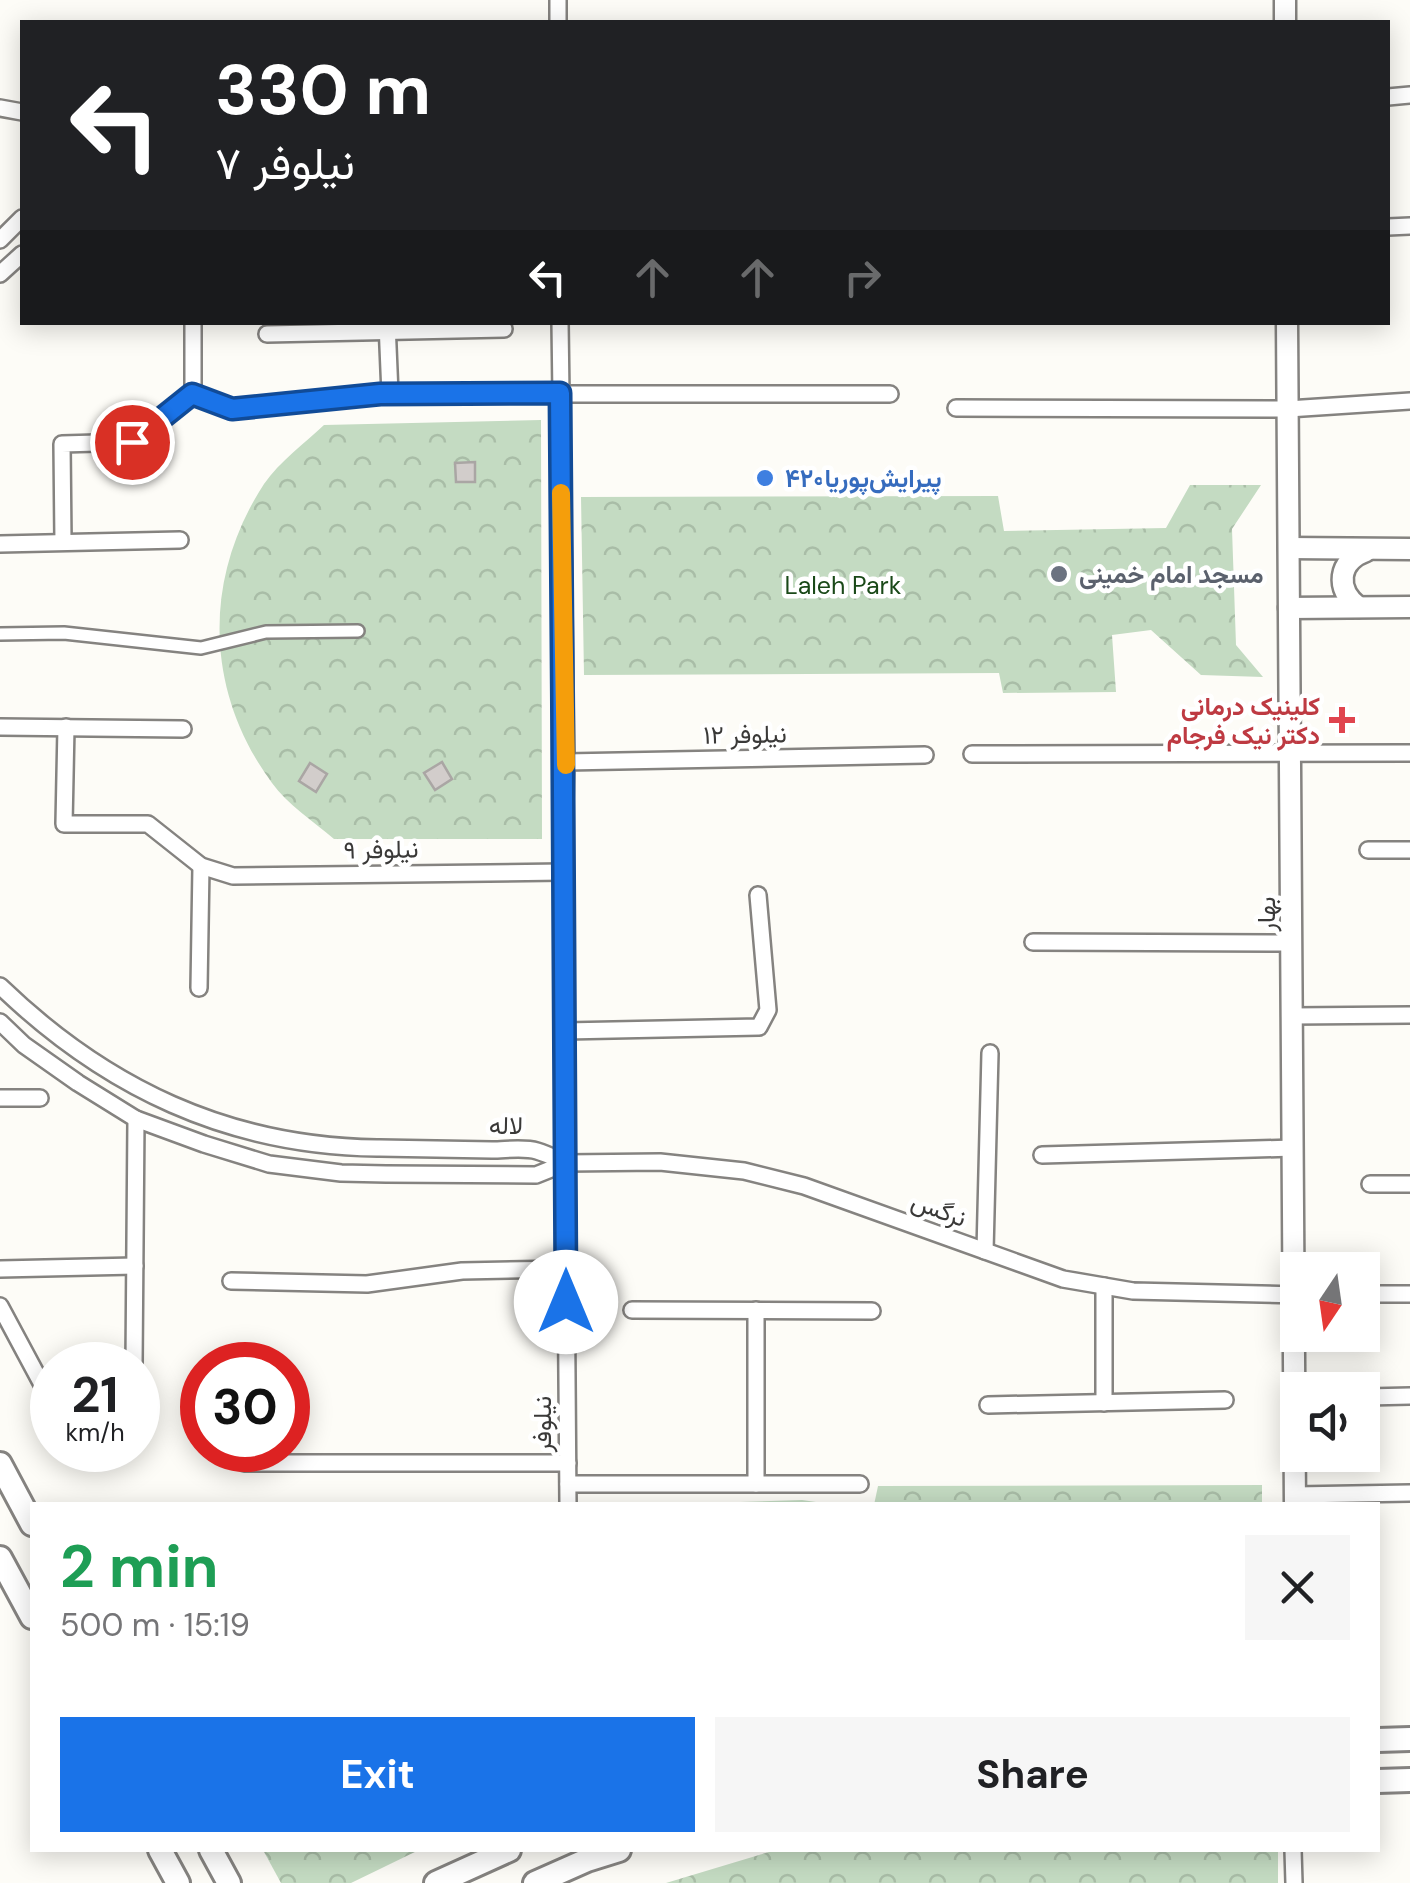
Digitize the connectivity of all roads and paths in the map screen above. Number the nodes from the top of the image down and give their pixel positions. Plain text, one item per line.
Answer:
1 (20, 220) edge
2 (0, 240) edge
3 (20, 256) edge
4 (0, 274) edge
5 (193, 325) edge
6 (560, 325) edge
7 (1287, 325) edge
8 (387, 327) edge
9 (504, 329) dead end
10 (267, 334) dead end
11 (560, 393) junction
12 (192, 394) junction
13 (390, 394) junction
14 (890, 394) dead end
15 (1410, 401) edge
16 (956, 408) dead end
17 (1288, 409) junction
18 (180, 540) dead end
19 (63, 542) junction
20 (0, 544) edge
21 (1289, 548) junction
22 (1373, 549) junction
23 (1410, 549) edge
24 (1358, 607) junction
25 (1410, 607) edge
26 (1289, 608) junction
27 (358, 631) dead end
28 (0, 634) edge
29 (0, 727) edge
30 (66, 728) junction
31 (183, 729) dead end
32 (1410, 753) edge
33 (972, 754) dead end
34 (1290, 754) junction
35 (925, 755) dead end
36 (566, 762) junction
37 (1368, 850) dead end
38 (1410, 850) edge
39 (201, 866) junction
40 (563, 872) junction
41 (758, 895) dead end
42 (1033, 942) dead end
43 (1292, 943) junction
44 (0, 986) edge
45 (199, 988) dead end
46 (1410, 1015) edge
47 (1292, 1016) junction
48 (0, 1022) edge
49 (565, 1032) junction
50 (990, 1053) dead end
51 (0, 1098) edge
52 (40, 1098) dead end
53 (136, 1119) junction
54 (1293, 1148) junction
55 (1042, 1155) dead end
56 (566, 1163) junction
57 (1370, 1184) dead end
58 (1410, 1184) edge
59 (984, 1251) junction
60 (1295, 1252) edge
61 (135, 1266) junction
62 (566, 1269) junction
63 (0, 1270) edge
64 (231, 1281) dead end
65 (1104, 1286) junction
66 (1380, 1294) edge
67 (1410, 1294) edge
68 (1280, 1295) edge
69 (0, 1306) edge
70 (632, 1310) dead end
71 (756, 1310) junction
72 (872, 1311) dead end
73 (134, 1342) edge
74 (1296, 1352) edge
75 (30, 1362) edge
76 (1380, 1396) edge
77 (1410, 1396) edge
78 (1225, 1400) dead end
79 (1104, 1403) junction
80 (988, 1405) dead end
81 (310, 1462) edge
82 (568, 1462) junction
83 (0, 1464) edge
84 (568, 1484) junction
85 (756, 1484) junction
86 (860, 1484) dead end
87 (1410, 1493) edge
88 (1295, 1500) edge
89 (568, 1502) edge
90 (30, 1520) edge
91 (0, 1558) edge
92 (30, 1613) edge
93 (1380, 1740) edge
94 (1410, 1740) edge
95 (1380, 1780) edge
96 (1410, 1780) edge
97 (161, 1852) edge
98 (211, 1852) edge
99 (505, 1852) edge
100 (613, 1852) edge
101 (1293, 1852) edge
102 (178, 1883) edge
103 (228, 1883) edge
104 (436, 1883) edge
105 (535, 1883) edge
106 (1294, 1883) edge

1 - 2 street
3 - 4 street
5 - 12 street
6 - 11 street, نیلوفر
7 - 17 street, بهار
8 - 9 street
8 - 10 street
8 - 13 street
11 - 13 street
11 - 14 street
11 - 36 street, نیلوفر
12 - 13 street
12 - 19 street
15 - 17 street
16 - 17 street
17 - 21 street, بهار
18 - 19 street
19 - 20 street
21 - 22 street
21 - 26 street, بهار
22 - 23 street
22 - 24 street
24 - 25 street
24 - 26 street
26 - 34 street, بهار
27 - 28 street
29 - 30 street
30 - 31 street
30 - 39 street
32 - 34 street
33 - 34 street
34 - 43 street, بهار
35 - 36 street, نیلوفر ۱۲
36 - 40 street, نیلوفر
37 - 38 street
39 - 40 street, نیلوفر ۹
39 - 45 street
40 - 49 street, نیلوفر
41 - 49 street
42 - 43 street
43 - 47 street, بهار
44 - 56 street, لاله
46 - 47 street
47 - 54 street, بهار
48 - 53 street, لاله
49 - 56 street, نیلوفر
50 - 59 street
51 - 52 street
53 - 56 street, لاله
53 - 61 street
54 - 55 street
54 - 60 street, بهار
56 - 59 street, نرگس
56 - 62 street, نیلوفر
57 - 58 street
59 - 65 street, نرگس
61 - 63 street
61 - 73 street
62 - 64 street
62 - 82 street, نیلوفر
65 - 68 street, نرگس
65 - 79 street
66 - 67 street
69 - 75 street
70 - 71 street
71 - 72 street
71 - 85 street
74 - 88 street, بهار
76 - 77 street
78 - 79 street
79 - 80 street
81 - 82 street
82 - 84 street, نیلوفر
83 - 90 main road
84 - 85 street
84 - 89 street, نیلوفر
85 - 86 street
87 - 88 street
91 - 92 main road
93 - 94 main road
95 - 96 main road
97 - 102 main road
98 - 103 main road
99 - 104 main road
100 - 105 main road
101 - 106 street

